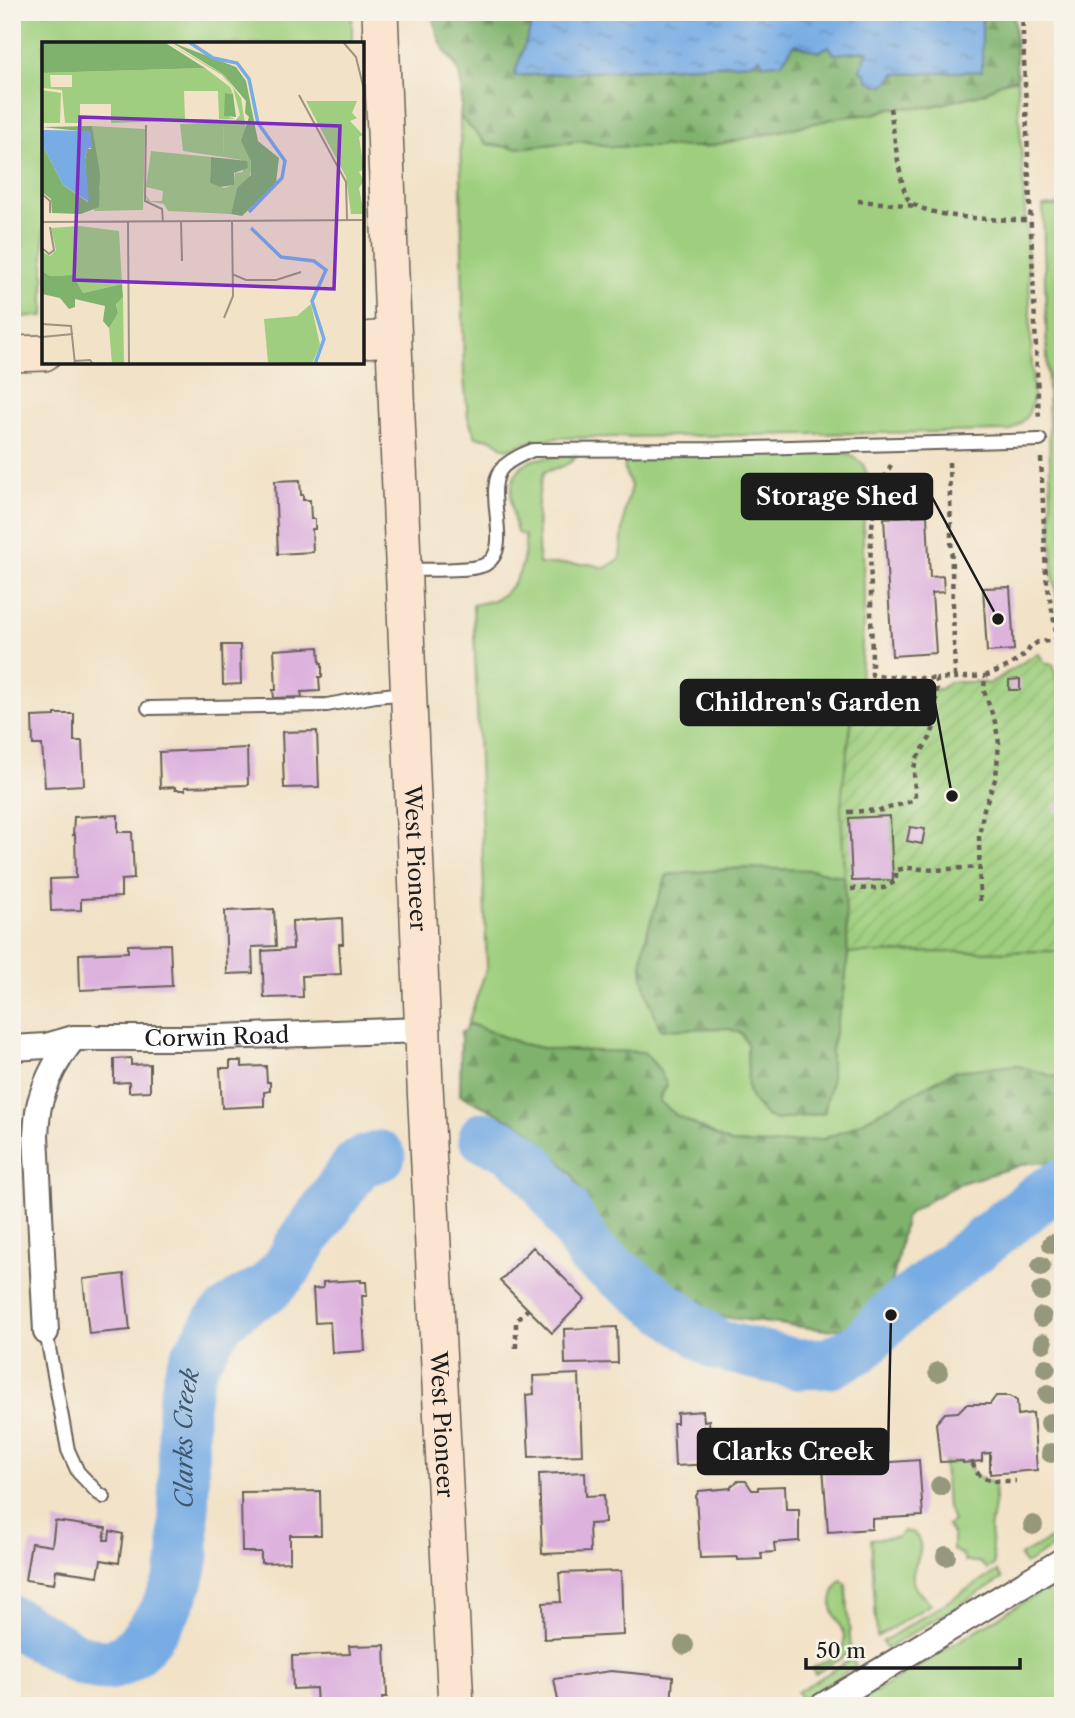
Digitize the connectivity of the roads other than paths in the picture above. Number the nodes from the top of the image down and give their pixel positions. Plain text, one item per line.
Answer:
1 (380, 12) edge
2 (378, 339) edge
3 (42, 353) edge
4 (12, 354) edge
5 (1040, 440) road end
6 (403, 570) junction
7 (408, 692) junction
8 (148, 708) dead end
9 (423, 1030) junction
10 (75, 1038) junction
11 (12, 1048) edge
12 (46, 1332) joint
13 (104, 1497) dead end
14 (1063, 1560) edge
15 (456, 1706) edge
16 (822, 1706) edge

1 - 2 main road, West Pioneer
2 - 6 main road, West Pioneer
3 - 4 main road
5 - 6 lane
6 - 7 main road, West Pioneer
7 - 8 lane
7 - 9 main road, West Pioneer
9 - 10 street, Corwin Road
9 - 15 main road, West Pioneer
10 - 11 street, Corwin Road
10 - 12 street
12 - 13 lane
14 - 16 street

